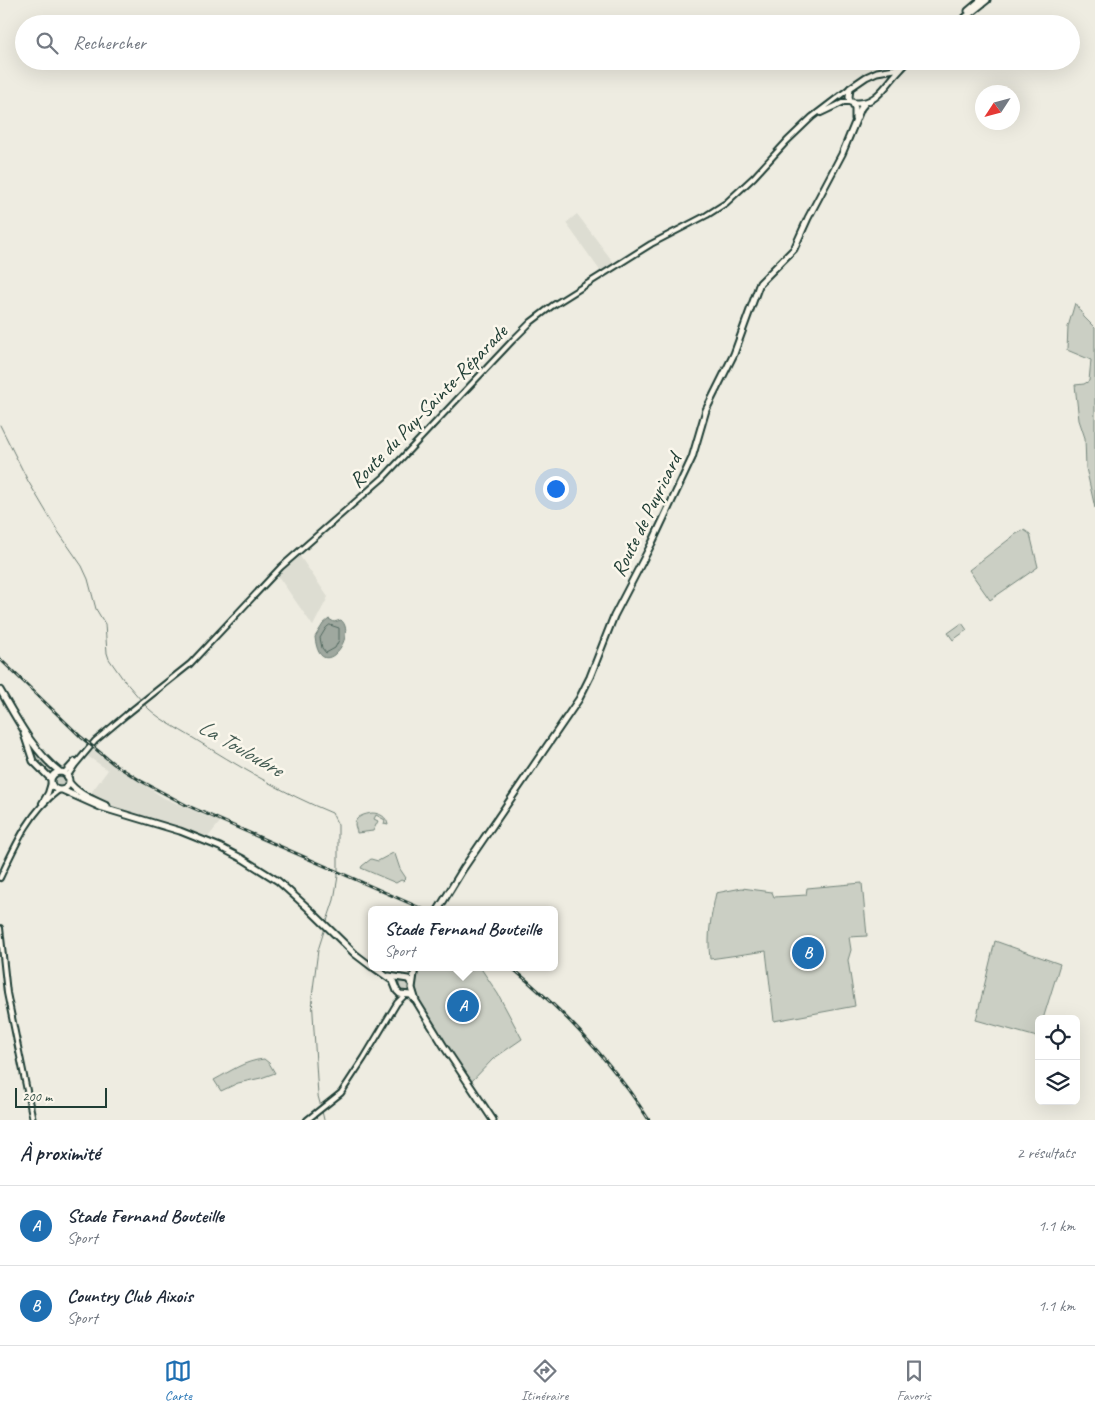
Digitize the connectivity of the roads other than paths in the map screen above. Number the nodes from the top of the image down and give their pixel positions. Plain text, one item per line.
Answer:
1 (981, 0) edge
2 (987, 0) edge
3 (965, 15) edge
4 (967, 15) edge
5 (888, 70) joint
6 (900, 70) edge
7 (893, 78) junction
8 (850, 88) junction
9 (851, 102) junction
10 (866, 102) junction
11 (812, 117) junction
12 (855, 122) junction
13 (0, 690) edge
14 (19, 723) junction
15 (65, 776) junction
16 (51, 781) junction
17 (60, 790) junction
18 (116, 812) junction
19 (36, 814) junction
20 (5, 867) junction
21 (0, 878) edge
22 (0, 883) edge
23 (440, 906) edge
24 (0, 930) edge
25 (368, 964) edge
26 (412, 971) edge
27 (414, 971) edge
28 (381, 972) joint
29 (403, 978) junction
30 (412, 986) junction
31 (396, 988) junction
32 (406, 994) junction
33 (416, 1001) junction
34 (397, 1004) junction
35 (316, 1113) junction
36 (32, 1120) edge
37 (303, 1120) edge
38 (307, 1120) edge
39 (493, 1120) edge

1 - 3 main road
2 - 4 main road
5 - 7 main road
5 - 8 main road, Route de Puyricard
6 - 7 main road, Route de Puyricard
7 - 10 main road, Route de Puyricard
8 - 9 main road
8 - 11 street, Route du Puy-Sainte-Réparade
9 - 10 main road
9 - 11 street, Route du Puy-Sainte-Réparade
9 - 12 main road
10 - 12 main road, Route de Puyricard
11 - 15 street, Route du Puy-Sainte-Réparade
12 - 23 main road, Route de Puyricard
13 - 14 main road
14 - 15 main road
14 - 16 main road
15 - 16 main road
15 - 17 main road
15 - 18 main road
16 - 17 main road
16 - 19 street
17 - 18 main road
17 - 19 street
18 - 25 main road
19 - 20 street
20 - 21 street
20 - 22 street
24 - 36 street
26 - 29 main road
27 - 30 main road
28 - 29 main road
28 - 31 main road
29 - 30 main road
29 - 31 main road
30 - 32 main road
30 - 33 main road
31 - 32 main road
31 - 34 street
32 - 33 main road
32 - 34 street
33 - 39 main road
34 - 35 street
35 - 37 street
35 - 38 street

